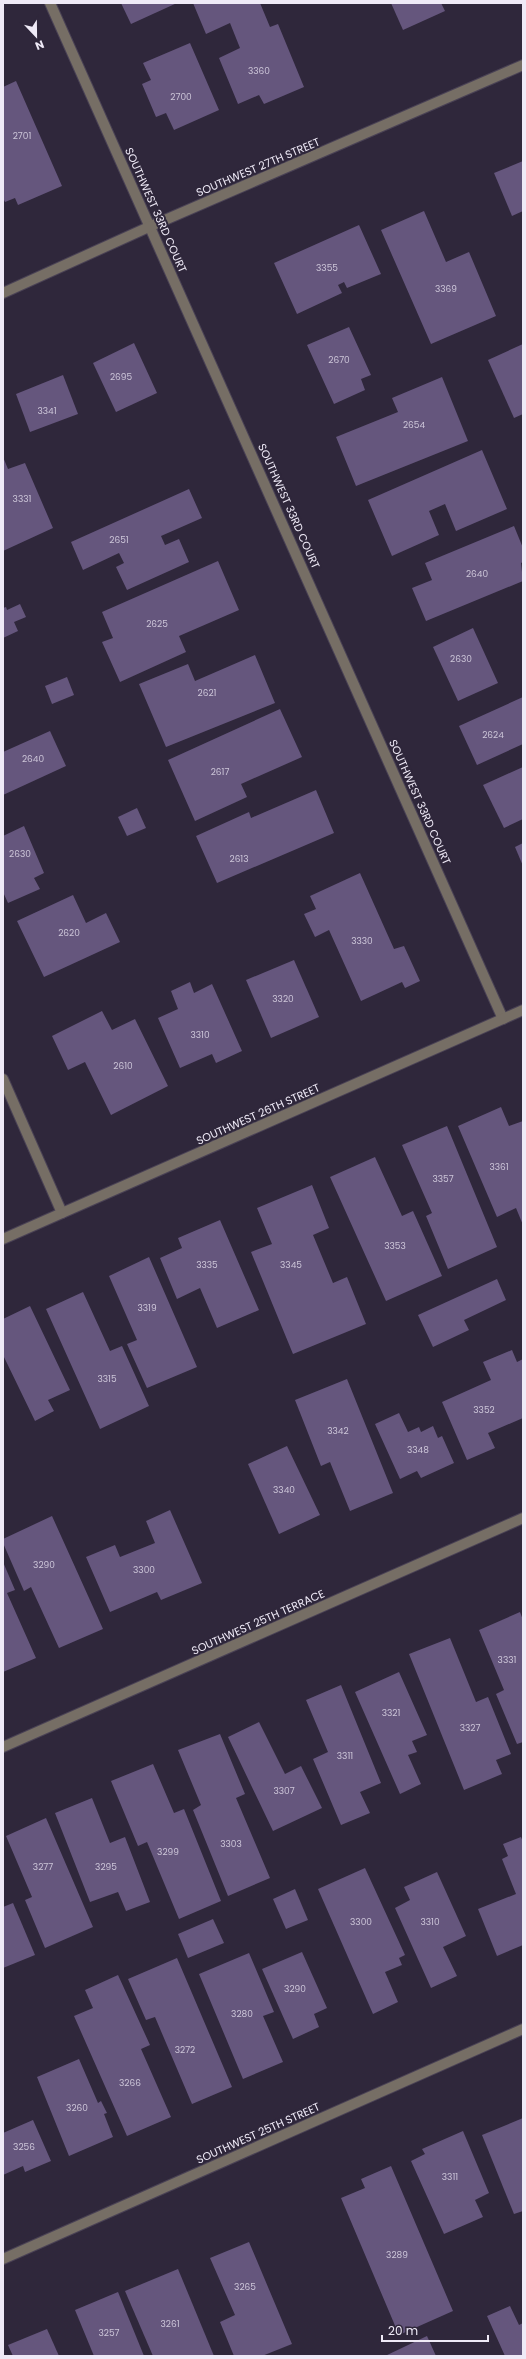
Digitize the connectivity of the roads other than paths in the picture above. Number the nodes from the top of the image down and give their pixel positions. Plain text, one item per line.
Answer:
1 (50, 3) edge
2 (523, 65) edge
3 (151, 226) junction
4 (3, 293) edge
5 (523, 1010) edge
6 (503, 1019) junction
7 (3, 1080) edge
8 (62, 1213) junction
9 (3, 1239) edge
10 (523, 1518) edge
11 (3, 1747) edge
12 (523, 2029) edge
13 (3, 2259) edge

1 - 3 street, SOUTHWEST 33RD COURT
2 - 3 street, SOUTHWEST 27TH STREET
3 - 4 street, SOUTHWEST 27TH STREET
3 - 6 street, SOUTHWEST 33RD COURT
5 - 6 street, SOUTHWEST 26TH STREET
6 - 8 street, SOUTHWEST 26TH STREET
7 - 8 street
8 - 9 street, SOUTHWEST 26TH STREET
10 - 11 street, SOUTHWEST 25TH TERRACE
12 - 13 street, SOUTHWEST 25TH STREET

